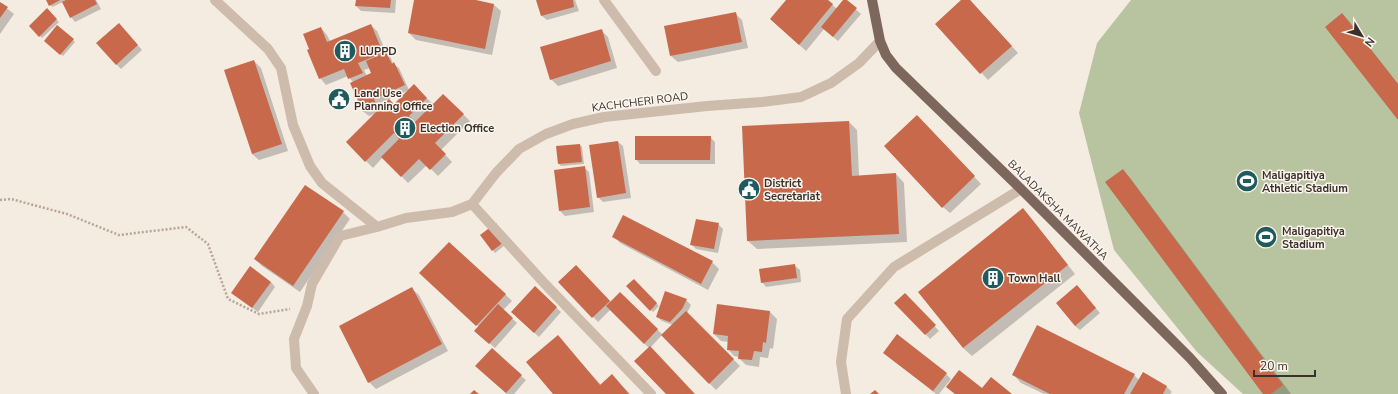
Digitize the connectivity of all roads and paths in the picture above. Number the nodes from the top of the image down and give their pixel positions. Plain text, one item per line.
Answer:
1 (215, 0) edge
2 (604, 0) edge
3 (872, 0) edge
4 (880, 41) junction
5 (656, 71) dead end
6 (1021, 189) junction
7 (0, 200) edge
8 (472, 204) junction
9 (377, 228) junction
10 (307, 306) junction
11 (314, 394) edge
12 (651, 394) edge
13 (846, 394) edge
14 (1222, 394) edge

1 - 9 street
2 - 5 street
3 - 4 main road
4 - 6 main road, BALADAKSHA MAWATHA
4 - 8 street, KACHCHERI ROAD
6 - 13 street
6 - 14 main road, BALADAKSHA MAWATHA
7 - 10 path
8 - 9 street
8 - 12 street
9 - 10 street
10 - 11 street

